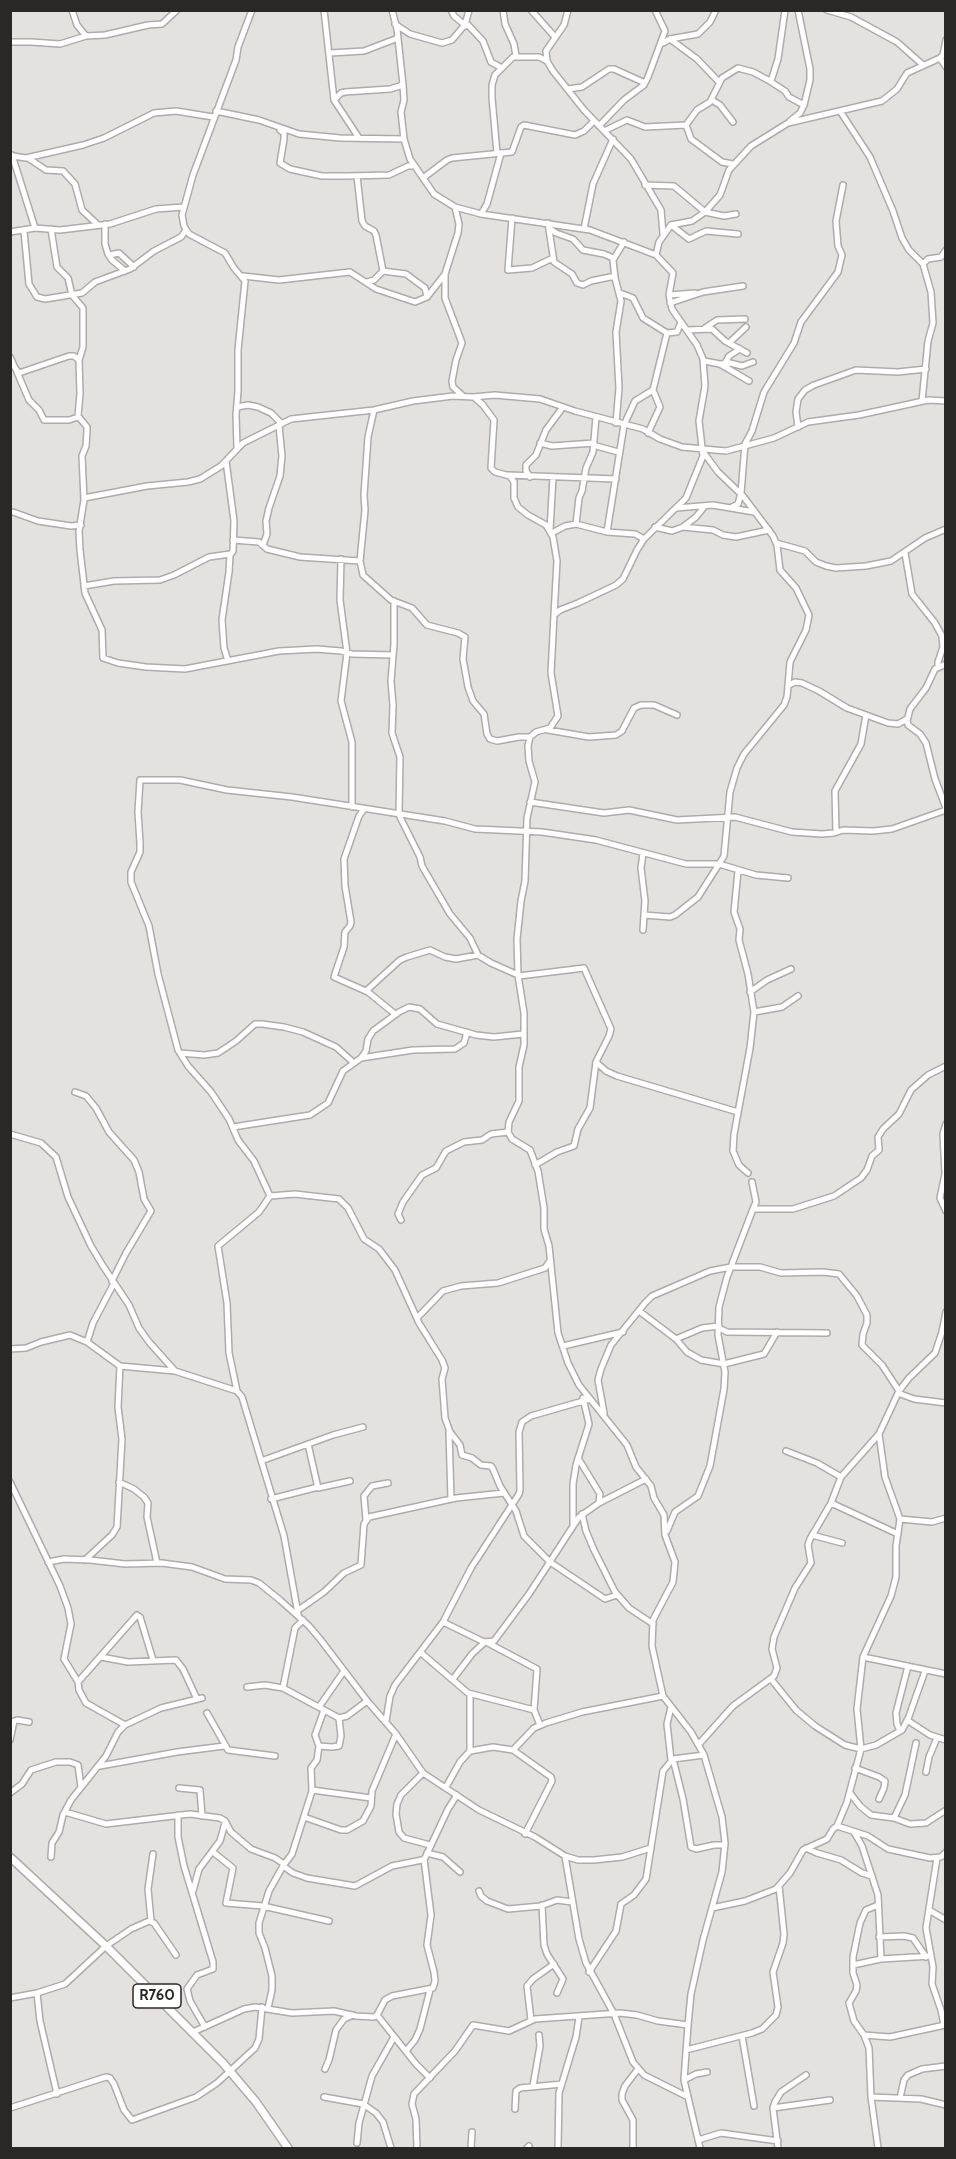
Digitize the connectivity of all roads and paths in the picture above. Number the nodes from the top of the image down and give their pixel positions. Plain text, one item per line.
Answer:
1 (72, 10) edge
2 (177, 10) edge
3 (252, 10) edge
4 (324, 10) edge
5 (392, 10) edge
6 (452, 10) edge
7 (469, 10) edge
8 (504, 10) edge
9 (531, 10) edge
10 (568, 10) edge
11 (655, 10) edge
12 (716, 10) edge
13 (785, 10) edge
14 (798, 10) edge
15 (827, 10) edge
16 (396, 24) junction
17 (465, 25) junction
18 (86, 36) junction
19 (555, 37) junction
20 (398, 38) junction
21 (670, 39) junction
22 (945, 40) edge
23 (10, 42) edge
24 (662, 44) junction
25 (330, 53) junction
26 (516, 56) junction
27 (940, 58) junction
28 (547, 61) junction
29 (923, 65) junction
30 (501, 67) junction
31 (945, 67) edge
32 (719, 81) junction
33 (771, 81) junction
34 (645, 84) junction
35 (403, 85) junction
36 (568, 89) junction
37 (334, 100) junction
38 (712, 100) junction
39 (804, 105) junction
40 (840, 111) junction
41 (214, 114) junction
42 (733, 122) dead end
43 (788, 123) junction
44 (596, 124) junction
45 (686, 125) junction
46 (278, 128) junction
47 (604, 131) junction
48 (359, 138) junction
49 (404, 139) junction
50 (613, 139) junction
51 (499, 153) junction
52 (12, 155) edge
53 (26, 158) junction
54 (733, 164) junction
55 (414, 166) junction
56 (357, 176) junction
57 (423, 178) junction
58 (645, 185) junction
59 (843, 185) dead end
60 (183, 207) junction
61 (454, 207) junction
62 (705, 212) junction
63 (481, 214) junction
64 (736, 214) dead end
65 (512, 218) junction
66 (101, 224) junction
67 (548, 225) junction
68 (671, 225) junction
69 (35, 228) junction
70 (51, 229) junction
71 (584, 229) junction
72 (186, 230) junction
73 (24, 231) junction
74 (10, 232) edge
75 (663, 234) junction
76 (738, 234) dead end
77 (624, 242) junction
78 (945, 250) edge
79 (109, 255) junction
80 (656, 255) junction
81 (553, 258) junction
82 (613, 258) junction
83 (923, 264) junction
84 (134, 267) junction
85 (124, 271) junction
86 (382, 271) junction
87 (445, 274) junction
88 (242, 276) junction
89 (615, 276) junction
90 (367, 282) junction
91 (743, 286) dead end
92 (620, 293) junction
93 (697, 294) junction
94 (72, 295) junction
95 (669, 295) junction
96 (427, 297) junction
97 (670, 303) junction
98 (746, 319) dead end
99 (681, 322) junction
100 (746, 327) dead end
101 (705, 328) junction
102 (687, 330) junction
103 (667, 333) junction
104 (729, 343) junction
105 (740, 350) junction
106 (747, 353) dead end
107 (10, 357) edge
108 (79, 360) junction
109 (704, 361) junction
110 (753, 362) dead end
111 (722, 363) junction
112 (926, 369) junction
113 (17, 372) junction
114 (748, 381) dead end
115 (653, 390) junction
116 (463, 396) junction
117 (473, 397) junction
118 (921, 401) junction
119 (945, 401) edge
120 (237, 407) junction
121 (563, 407) junction
122 (374, 410) junction
123 (78, 417) junction
124 (596, 417) junction
125 (616, 423) junction
126 (281, 425) junction
127 (624, 425) junction
128 (798, 427) junction
129 (648, 433) junction
130 (540, 443) junction
131 (594, 444) junction
132 (237, 447) junction
133 (745, 447) junction
134 (703, 451) junction
135 (618, 452) junction
136 (226, 461) junction
137 (507, 474) junction
138 (530, 477) junction
139 (553, 477) junction
140 (584, 477) junction
141 (616, 479) junction
142 (741, 493) junction
143 (84, 498) junction
144 (704, 507) junction
145 (732, 507) junction
146 (676, 508) junction
147 (13, 512) dead end
148 (754, 512) junction
149 (576, 524) junction
150 (81, 525) junction
151 (655, 527) junction
152 (683, 527) junction
153 (945, 529) edge
154 (769, 530) junction
155 (551, 532) junction
156 (606, 532) junction
157 (644, 539) junction
158 (233, 540) junction
159 (776, 543) junction
160 (263, 545) junction
161 (905, 553) junction
162 (230, 554) junction
163 (340, 559) junction
164 (360, 561) junction
165 (84, 586) junction
166 (394, 602) junction
167 (554, 615) junction
168 (347, 653) junction
169 (393, 655) junction
170 (228, 661) junction
171 (945, 664) edge
172 (938, 666) junction
173 (789, 685) junction
174 (677, 715) dead end
175 (866, 715) junction
176 (907, 719) junction
177 (547, 730) junction
178 (530, 737) junction
179 (530, 802) junction
180 (352, 807) junction
181 (364, 809) junction
182 (945, 809) edge
183 (399, 814) junction
184 (727, 817) junction
185 (526, 832) junction
186 (836, 832) junction
187 (643, 853) junction
188 (719, 864) junction
189 (738, 871) junction
190 (789, 878) dead end
191 (644, 915) junction
192 (643, 930) dead end
193 (478, 955) junction
194 (791, 969) dead end
195 (519, 975) junction
196 (366, 991) junction
197 (750, 992) junction
198 (798, 996) dead end
199 (754, 1012) junction
200 (395, 1014) junction
201 (468, 1032) junction
202 (523, 1034) junction
203 (180, 1053) junction
204 (362, 1058) junction
205 (596, 1062) junction
206 (354, 1063) junction
207 (945, 1066) edge
208 (75, 1092) dead end
209 (738, 1112) junction
210 (945, 1124) edge
211 (233, 1127) junction
212 (507, 1132) junction
213 (10, 1134) edge
214 (536, 1165) junction
215 (748, 1173) dead end
216 (752, 1182) dead end
217 (270, 1196) junction
218 (753, 1209) junction
219 (945, 1212) edge
220 (401, 1220) dead end
221 (550, 1261) junction
222 (731, 1267) junction
223 (113, 1282) junction
224 (639, 1311) junction
225 (945, 1312) edge
226 (418, 1317) junction
227 (719, 1327) junction
228 (622, 1332) junction
229 (777, 1332) junction
230 (944, 1332) edge
231 (827, 1333) dead end
232 (676, 1339) junction
233 (87, 1342) junction
234 (564, 1346) junction
235 (10, 1348) edge
236 (724, 1364) junction
237 (120, 1366) junction
238 (175, 1371) junction
239 (237, 1391) junction
240 (899, 1392) junction
241 (587, 1400) junction
242 (945, 1403) edge
243 (604, 1415) junction
244 (363, 1427) dead end
245 (449, 1430) junction
246 (879, 1434) junction
247 (308, 1444) junction
248 (786, 1451) dead end
249 (578, 1458) junction
250 (261, 1461) junction
251 (841, 1477) junction
252 (646, 1479) junction
253 (350, 1481) dead end
254 (10, 1482) edge
255 (119, 1482) junction
256 (388, 1483) dead end
257 (318, 1487) junction
258 (504, 1493) junction
259 (271, 1499) junction
260 (451, 1499) junction
261 (599, 1503) junction
262 (831, 1503) junction
263 (512, 1505) junction
264 (582, 1514) junction
265 (945, 1518) edge
266 (900, 1519) junction
267 (366, 1520) junction
268 (573, 1524) junction
269 (898, 1534) junction
270 (665, 1535) junction
271 (812, 1535) junction
272 (842, 1543) dead end
273 (85, 1560) junction
274 (48, 1562) junction
275 (550, 1562) junction
276 (157, 1563) junction
277 (617, 1595) junction
278 (300, 1616) junction
279 (443, 1622) junction
280 (652, 1624) junction
281 (487, 1643) junction
282 (420, 1652) junction
283 (101, 1658) junction
284 (863, 1658) junction
285 (153, 1660) junction
286 (908, 1666) junction
287 (344, 1671) junction
288 (926, 1671) junction
289 (945, 1674) edge
290 (453, 1679) junction
291 (771, 1679) junction
292 (78, 1682) junction
293 (247, 1687) dead end
294 (283, 1688) junction
295 (470, 1694) junction
296 (663, 1696) junction
297 (367, 1701) junction
298 (671, 1707) junction
299 (322, 1709) junction
300 (534, 1710) junction
301 (207, 1713) dead end
302 (339, 1718) junction
303 (908, 1720) junction
304 (386, 1721) junction
305 (29, 1722) dead end
306 (125, 1725) junction
307 (540, 1725) junction
308 (900, 1731) junction
309 (396, 1734) junction
310 (937, 1738) junction
311 (10, 1740) edge
312 (945, 1740) edge
313 (916, 1743) dead end
314 (699, 1744) junction
315 (225, 1746) junction
316 (319, 1746) junction
317 (861, 1749) junction
318 (513, 1750) junction
319 (470, 1751) junction
320 (704, 1755) junction
321 (274, 1756) dead end
322 (672, 1760) junction
323 (100, 1766) junction
324 (855, 1768) junction
325 (926, 1772) dead end
326 (423, 1773) junction
327 (446, 1787) junction
328 (179, 1788) dead end
329 (81, 1789) junction
330 (312, 1790) junction
331 (10, 1793) edge
332 (850, 1793) junction
333 (457, 1795) junction
334 (371, 1798) junction
335 (879, 1799) dead end
336 (945, 1810) edge
337 (65, 1812) junction
338 (178, 1815) junction
339 (202, 1816) junction
340 (304, 1817) junction
341 (894, 1818) junction
342 (225, 1821) junction
343 (837, 1826) junction
344 (854, 1832) junction
345 (525, 1834) junction
346 (430, 1845) junction
347 (725, 1845) junction
348 (651, 1848) junction
349 (807, 1848) junction
350 (213, 1852) junction
351 (945, 1852) edge
352 (153, 1854) dead end
353 (425, 1856) junction
354 (565, 1856) junction
355 (10, 1857) edge
356 (51, 1857) dead end
357 (937, 1858) junction
358 (283, 1865) junction
359 (460, 1872) dead end
360 (872, 1876) junction
361 (779, 1886) junction
362 (193, 1891) junction
363 (479, 1891) dead end
364 (572, 1902) junction
365 (542, 1905) junction
366 (878, 1905) junction
367 (263, 1906) junction
368 (712, 1908) junction
369 (929, 1910) junction
370 (151, 1921) junction
371 (328, 1921) dead end
372 (945, 1921) edge
373 (879, 1936) junction
374 (106, 1946) junction
375 (176, 1955) dead end
376 (929, 1957) junction
377 (881, 1959) junction
378 (554, 1964) junction
379 (853, 1965) junction
380 (590, 1972) junction
381 (430, 1990) junction
382 (557, 1993) dead end
383 (37, 1994) junction
384 (10, 1998) edge
385 (265, 2007) junction
386 (614, 2014) junction
387 (353, 2015) junction
388 (377, 2015) junction
389 (579, 2017) junction
390 (531, 2020) junction
391 (688, 2025) junction
392 (945, 2025) edge
393 (205, 2027) junction
394 (193, 2032) junction
395 (539, 2035) dead end
396 (864, 2035) junction
397 (741, 2036) junction
398 (394, 2037) junction
399 (686, 2050) junction
400 (406, 2051) junction
401 (945, 2066) edge
402 (325, 2069) dead end
403 (638, 2069) junction
404 (230, 2070) junction
405 (707, 2072) dead end
406 (806, 2075) dead end
407 (430, 2078) junction
408 (684, 2080) junction
409 (562, 2084) junction
410 (533, 2086) junction
411 (57, 2094) junction
412 (324, 2097) dead end
413 (686, 2097) junction
414 (872, 2097) junction
415 (900, 2098) junction
416 (830, 2100) dead end
417 (363, 2104) junction
418 (945, 2105) edge
419 (754, 2106) dead end
420 (10, 2108) edge
421 (773, 2108) junction
422 (515, 2109) dead end
423 (472, 2132) dead end
424 (698, 2140) junction
425 (778, 2140) junction
426 (357, 2143) dead end
427 (288, 2148) edge
428 (391, 2148) edge
429 (417, 2148) edge
430 (471, 2148) edge
431 (558, 2148) edge
432 (633, 2148) edge
433 (700, 2148) edge
434 (778, 2148) edge
435 (878, 2148) edge

1 - 18 street
2 - 18 street
3 - 41 street
4 - 25 street
5 - 16 street
6 - 17 street
7 - 17 street
8 - 26 street
9 - 19 street
10 - 19 street
11 - 24 street
12 - 21 street
13 - 33 street
14 - 39 street
15 - 29 street
16 - 17 street
16 - 20 street
17 - 30 street
18 - 23 street
19 - 28 street
20 - 25 street
20 - 35 street
21 - 24 street
21 - 32 street
22 - 27 street
24 - 34 street
25 - 37 street
26 - 28 street
26 - 30 street
27 - 29 street
27 - 31 street
28 - 36 street
29 - 40 street
30 - 51 street
32 - 33 street
32 - 38 street
33 - 39 street
34 - 36 street
34 - 44 street
35 - 37 street
35 - 49 street
36 - 44 street
37 - 48 street
38 - 42 street
38 - 45 street
39 - 43 street
40 - 43 street
40 - 83 street
41 - 46 street
41 - 53 street
41 - 60 street
43 - 54 street
44 - 47 street
44 - 51 street
45 - 47 street
45 - 54 street
46 - 48 street
46 - 56 street
47 - 50 street
48 - 49 street
49 - 55 street
50 - 58 street
50 - 71 street
51 - 57 street
51 - 63 street
52 - 53 street
52 - 69 street
53 - 66 street
54 - 62 street
55 - 56 street
55 - 57 street
56 - 86 street
57 - 61 street
58 - 62 street
58 - 75 street
59 - 133 street
60 - 66 street
60 - 72 street
61 - 63 street
61 - 87 street
62 - 64 street
62 - 68 street
63 - 65 street
65 - 67 street
65 - 81 street
66 - 70 street
66 - 79 street
67 - 71 street
67 - 81 street
67 - 82 street
68 - 75 street
68 - 76 street
69 - 70 street
69 - 73 street
70 - 94 street
71 - 77 street
72 - 84 street
72 - 88 street
73 - 74 street
73 - 94 street
75 - 80 street
77 - 80 street
77 - 82 street
78 - 83 street
79 - 84 street
79 - 85 street
80 - 95 street
81 - 89 street
82 - 89 street
83 - 112 street
84 - 85 street
85 - 94 street
86 - 90 street
86 - 96 street
87 - 96 street
87 - 116 street
88 - 90 street
88 - 120 street
89 - 92 street
90 - 96 street
91 - 93 street
92 - 103 street
92 - 125 street
93 - 95 street
93 - 97 street
94 - 108 street
95 - 97 street
97 - 99 street
98 - 101 street
99 - 102 street
99 - 103 street
100 - 104 street
101 - 102 street
101 - 104 street
102 - 109 street
103 - 115 street
104 - 105 street
105 - 106 street
105 - 111 street
107 - 113 street
108 - 113 street
108 - 123 street
109 - 111 street
109 - 134 street
110 - 111 street
111 - 114 street
112 - 118 street
112 - 128 street
113 - 123 street
115 - 127 street
115 - 129 street
116 - 117 street
116 - 122 street
117 - 121 street
117 - 137 street
118 - 119 street
118 - 128 street
120 - 126 street
120 - 132 street
121 - 124 street
121 - 130 street
122 - 126 street
122 - 164 street
123 - 143 street
124 - 125 street
124 - 131 street
125 - 127 street
126 - 132 street
126 - 160 street
127 - 129 street
127 - 135 street
128 - 133 street
129 - 134 street
130 - 131 street
130 - 138 street
131 - 135 street
131 - 140 street
132 - 136 street
133 - 134 street
133 - 142 street
134 - 142 street
134 - 146 street
135 - 141 street
136 - 143 street
136 - 158 street
137 - 138 street
137 - 155 street
138 - 139 street
139 - 140 street
139 - 155 street
140 - 141 street
140 - 149 street
141 - 156 street
142 - 145 street
142 - 148 street
143 - 150 street
144 - 145 street
144 - 146 street
144 - 152 street
145 - 148 street
146 - 151 street
147 - 150 street
148 - 154 street
149 - 155 street
149 - 156 street
150 - 165 street
151 - 152 street
151 - 157 street
152 - 154 street
153 - 161 street
154 - 159 street
155 - 167 street
156 - 157 street
157 - 167 street
158 - 160 street
158 - 162 street
159 - 161 street
159 - 173 street
160 - 163 street
161 - 172 street
162 - 165 street
162 - 170 street
163 - 164 street
163 - 168 street
164 - 166 street
165 - 170 street
166 - 169 street
166 - 178 street
167 - 177 street
168 - 169 street
168 - 170 street
168 - 180 street
169 - 183 street
171 - 172 street
172 - 176 street
173 - 175 street
173 - 184 street
174 - 177 street
175 - 176 street
175 - 186 street
176 - 182 street
177 - 178 street
178 - 179 street
179 - 184 street
179 - 185 street
180 - 181 street
180 - 203 street
181 - 183 street
181 - 196 street
182 - 186 street
183 - 185 street
183 - 193 street
184 - 186 street
184 - 188 street
185 - 187 street
185 - 195 street
187 - 188 street
187 - 191 street
188 - 189 street
188 - 191 street
189 - 190 street
189 - 197 street
191 - 192 street
193 - 195 street
193 - 196 street
194 - 197 street
195 - 202 street
195 - 205 street
196 - 200 street
197 - 199 street
198 - 199 street
199 - 209 street
200 - 201 street
200 - 204 street
201 - 202 street
201 - 204 street
202 - 212 street
203 - 206 street
203 - 211 street
204 - 206 street
205 - 209 street
205 - 214 street
206 - 211 street
207 - 218 street
208 - 223 street
209 - 215 street
210 - 219 street
211 - 217 street
212 - 214 street
212 - 220 street
213 - 223 street
214 - 221 street
216 - 218 street
217 - 226 street
217 - 239 street
218 - 222 street
221 - 226 street
221 - 234 street
222 - 224 street
222 - 227 street
222 - 240 street
223 - 233 street
223 - 238 street
224 - 228 street
224 - 232 street
225 - 230 street
226 - 245 street
227 - 229 street
227 - 232 street
227 - 236 street
228 - 234 street
228 - 243 street
229 - 231 street
229 - 236 street
230 - 240 street
232 - 236 street
233 - 235 street
233 - 237 street
234 - 241 street
236 - 270 street
237 - 238 street
237 - 255 street
238 - 239 street
239 - 250 street
240 - 242 street
240 - 246 street
241 - 243 street
241 - 249 street
241 - 263 street
243 - 252 street
244 - 247 street
245 - 258 street
245 - 260 street
246 - 251 street
246 - 266 street
247 - 250 street
247 - 257 street
248 - 251 street
249 - 261 street
249 - 268 street
250 - 259 street
251 - 262 street
252 - 261 street
252 - 270 street
253 - 257 street
254 - 274 street
255 - 273 street
255 - 276 street
256 - 267 street
257 - 259 street
258 - 260 street
258 - 263 street
259 - 278 street
260 - 267 street
261 - 264 street
262 - 269 street
262 - 271 street
263 - 275 street
263 - 279 street
264 - 268 street
264 - 277 street
265 - 266 street
266 - 269 street
267 - 278 street
268 - 275 street
269 - 284 street
270 - 280 street
271 - 272 street
271 - 291 street
273 - 274 street
273 - 276 street
274 - 292 street
275 - 277 street
275 - 281 street
276 - 278 street
277 - 280 street
278 - 287 street
278 - 294 street
279 - 281 street
279 - 282 street
280 - 296 street
281 - 290 street
281 - 300 street
282 - 290 street
282 - 304 street
283 - 285 street
283 - 285 street
283 - 292 street
284 - 286 street
284 - 317 street
285 - 306 street
286 - 288 street
286 - 308 street
287 - 297 street
287 - 299 street
288 - 289 street
288 - 303 street
290 - 295 street
291 - 314 street
291 - 317 street
292 - 306 street
293 - 294 street
294 - 299 street
295 - 300 street
295 - 319 street
296 - 298 street
296 - 307 street
297 - 302 street
297 - 304 street
298 - 314 street
298 - 322 street
299 - 302 street
299 - 316 street
300 - 307 street
301 - 315 street
302 - 316 street
303 - 308 street
303 - 310 street
304 - 309 street
305 - 311 street
306 - 323 street
307 - 318 street
308 - 317 street
309 - 326 street
309 - 334 street
310 - 312 street
310 - 325 street
313 - 341 street
314 - 320 street
315 - 321 street
315 - 323 street
316 - 330 street
317 - 324 street
318 - 319 street
318 - 345 street
319 - 327 street
320 - 322 street
320 - 347 street
322 - 347 street
322 - 348 street
323 - 329 street
324 - 332 street
324 - 335 street
326 - 327 street
326 - 346 street
327 - 333 street
328 - 339 street
329 - 331 street
329 - 337 street
330 - 334 street
330 - 340 street
332 - 341 street
332 - 343 street
333 - 345 street
333 - 346 street
334 - 340 street
336 - 341 street
337 - 338 street
337 - 356 street
338 - 339 street
338 - 362 street
339 - 342 street
340 - 358 street
342 - 350 street
342 - 358 street
343 - 344 street
343 - 349 street
344 - 357 street
344 - 360 street
345 - 354 street
346 - 353 street
347 - 368 street
348 - 354 street
348 - 380 street
349 - 360 street
349 - 361 street
350 - 362 street
350 - 367 street
351 - 357 street
352 - 370 street
353 - 358 street
353 - 359 street
353 - 381 street
354 - 364 street
355 - 374 main road, R760
357 - 369 street
358 - 367 street
360 - 366 street
361 - 368 street
361 - 397 street
362 - 393 street
363 - 365 street
364 - 365 street
364 - 380 street
365 - 378 street
366 - 373 street
366 - 379 street
367 - 371 street
367 - 385 street
368 - 391 street
369 - 372 street
369 - 376 street
370 - 374 street
370 - 375 street
373 - 376 street
373 - 377 street
374 - 383 street
374 - 394 main road, R760
376 - 377 street
376 - 392 street
377 - 379 street
378 - 382 street
378 - 390 street
379 - 396 street
380 - 386 street
381 - 388 street
381 - 400 street
383 - 384 street
383 - 411 street
385 - 387 street
385 - 393 street
385 - 404 street
386 - 389 street
386 - 391 street
386 - 403 street
387 - 388 street
387 - 402 street
388 - 398 street
389 - 390 street
389 - 409 street
390 - 407 street
391 - 399 street
392 - 396 street
393 - 394 street
394 - 404 main road, R760
395 - 410 street
396 - 414 street
397 - 399 street
397 - 419 street
398 - 400 street
398 - 417 street
399 - 408 street
400 - 407 street
401 - 415 street
403 - 413 street
403 - 432 street
404 - 411 street
404 - 427 main road, R760
405 - 408 street
406 - 421 street
407 - 429 street
408 - 413 street
409 - 410 street
409 - 431 street
410 - 422 street
411 - 420 street
412 - 417 street
413 - 424 street
414 - 415 street
414 - 435 street
415 - 418 street
416 - 421 street
417 - 426 street
417 - 428 street
421 - 425 street
423 - 430 street
424 - 425 street
424 - 433 street
425 - 434 street

